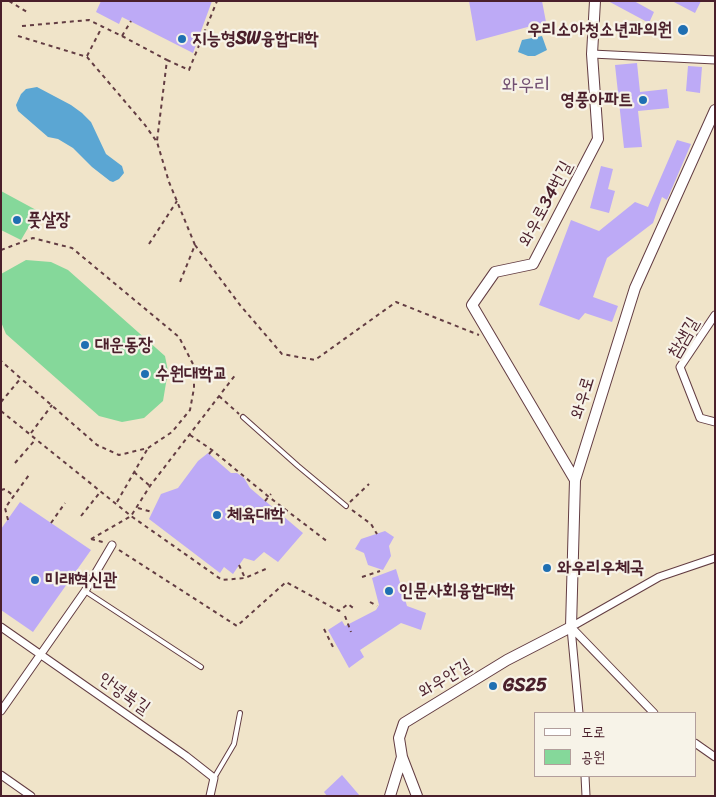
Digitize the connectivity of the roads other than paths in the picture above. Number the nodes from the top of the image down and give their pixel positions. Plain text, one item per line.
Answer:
1 (595, 1) edge
2 (592, 54) junction
3 (715, 60) edge
4 (715, 111) edge
5 (715, 315) edge
6 (243, 417) road end
7 (715, 422) edge
8 (574, 480) junction
9 (346, 506) road end
10 (112, 545) road end
11 (715, 558) edge
12 (85, 591) junction
13 (1, 627) edge
14 (571, 628) junction
15 (41, 654) junction
16 (201, 666) dead end
17 (1, 711) edge
18 (579, 712) edge
19 (653, 712) edge
20 (240, 713) dead end
21 (696, 744) edge
22 (402, 757) junction
23 (715, 758) edge
24 (1, 775) edge
25 (585, 777) edge
26 (214, 778) junction
27 (31, 796) edge
28 (210, 796) edge
29 (390, 796) edge
30 (416, 796) edge
31 (586, 796) edge

1 - 2 street, 와우로34번길
2 - 3 street
2 - 8 street, 와우로34번길
4 - 8 street, 와우로
5 - 7 street, 참샘길
6 - 9 lane
8 - 14 street, 와우로
10 - 12 street
11 - 14 street, 와우안길
12 - 15 street
12 - 16 lane
13 - 15 street, 안녕북길
14 - 18 street, 와우로
14 - 19 street
14 - 22 street, 와우안길
15 - 17 street
15 - 26 street, 안녕북길
20 - 26 lane
21 - 23 street
22 - 29 street
22 - 30 street, 와우안길
24 - 27 street
25 - 31 street
26 - 28 street

